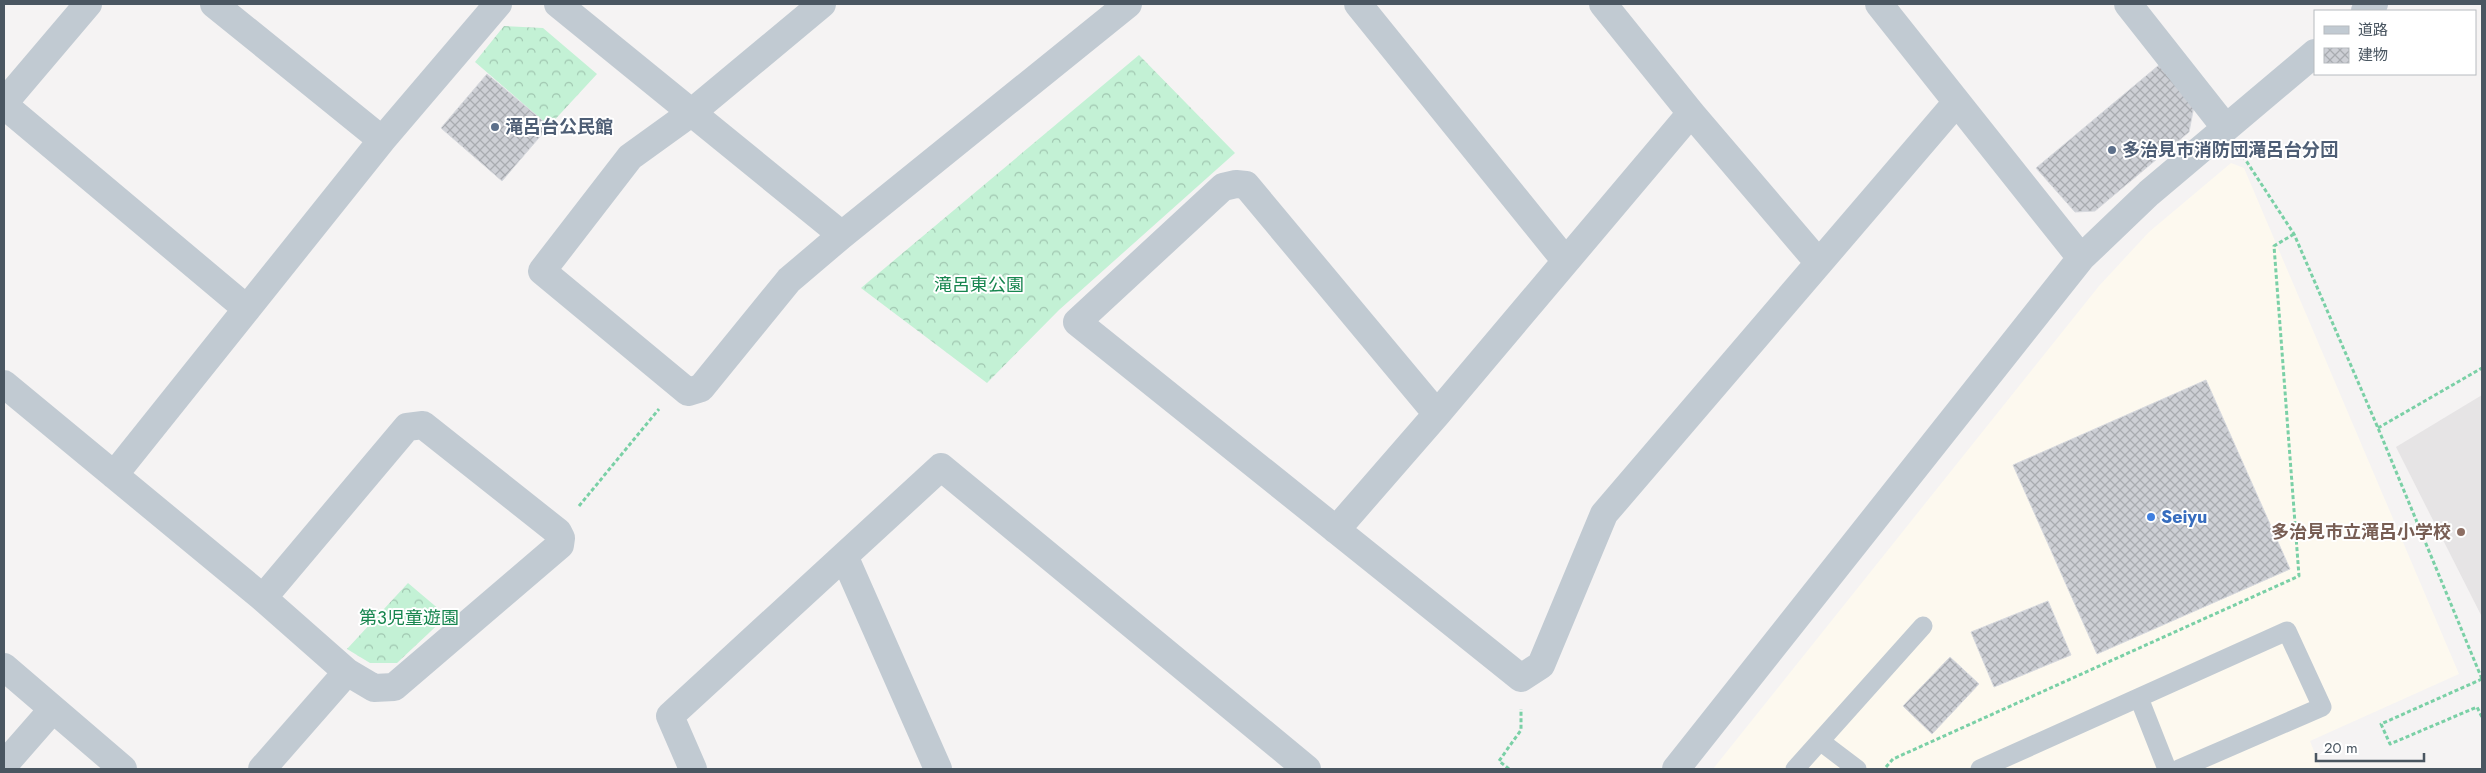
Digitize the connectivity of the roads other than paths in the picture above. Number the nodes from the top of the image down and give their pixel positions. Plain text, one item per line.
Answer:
1 (88, 4) edge
2 (214, 4) edge
3 (498, 4) edge
4 (558, 4) edge
5 (822, 4) edge
6 (1128, 4) edge
7 (1358, 4) edge
8 (1603, 4) edge
9 (1879, 4) edge
10 (2128, 4) edge
11 (2314, 54) edge
12 (1956, 103) junction
13 (4, 104) edge
14 (691, 113) junction
15 (1691, 113) junction
16 (2225, 127) junction
17 (382, 140) junction
18 (842, 235) junction
19 (2081, 258) junction
20 (1566, 260) junction
21 (1819, 263) junction
22 (247, 309) junction
23 (4, 384) edge
24 (1437, 414) junction
25 (114, 475) junction
26 (1336, 530) junction
27 (845, 558) junction
28 (263, 598) junction
29 (1923, 626) dead end
30 (4, 667) edge
31 (347, 672) junction
32 (2139, 698) junction
33 (53, 709) junction
34 (1820, 741) junction
35 (4, 765) edge
36 (123, 769) edge
37 (262, 769) edge
38 (693, 769) edge
39 (938, 769) edge
40 (1307, 769) edge
41 (1676, 769) edge
42 (1796, 769) edge
43 (1857, 769) edge
44 (1980, 769) edge
45 (2167, 769) edge
46 (2179, 769) edge

1 - 13 street
2 - 17 street
3 - 17 street
4 - 14 street
5 - 14 street
6 - 18 street
7 - 20 street
8 - 15 street
9 - 12 street
10 - 16 street
11 - 16 street
12 - 19 street
12 - 21 street
13 - 22 street
14 - 18 street
14 - 18 street
15 - 20 street
15 - 21 street
16 - 19 street
17 - 22 street
19 - 41 street
20 - 24 street
21 - 26 street
22 - 25 street
23 - 25 street
24 - 26 street
24 - 26 street
25 - 28 street
27 - 38 street
27 - 39 street
27 - 40 street
28 - 31 street
28 - 31 street
29 - 34 lane
30 - 33 street
31 - 37 street
32 - 44 lane
32 - 45 lane
32 - 46 lane
33 - 35 street
33 - 36 street
34 - 42 lane
34 - 43 lane

